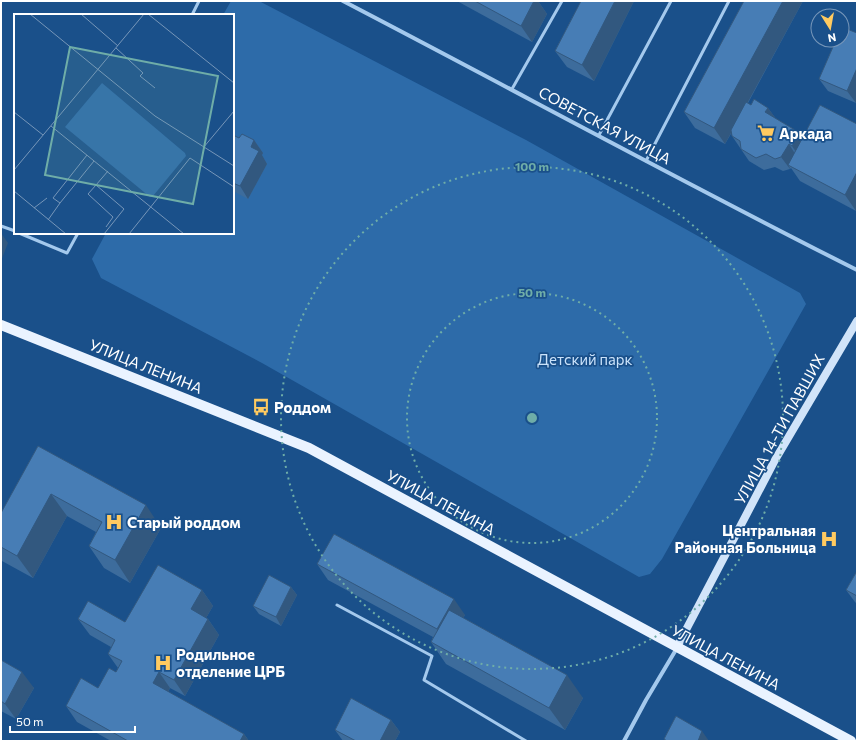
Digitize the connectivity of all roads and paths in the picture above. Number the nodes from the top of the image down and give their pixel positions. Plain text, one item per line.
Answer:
1 (199, 1) edge
2 (343, 1) edge
3 (562, 1) edge
4 (671, 1) edge
5 (729, 1) edge
6 (192, 14) edge
7 (512, 89) junction
8 (599, 135) junction
9 (646, 161) junction
10 (1, 226) edge
11 (14, 231) edge
12 (21, 234) edge
13 (77, 234) edge
14 (857, 270) edge
15 (857, 320) edge
16 (2, 326) edge
17 (337, 605) dead end
18 (677, 647) junction
19 (526, 741) edge
20 (624, 741) edge
21 (851, 741) edge

1 - 6 lane
2 - 7 street, СОВЕТСКАЯ УЛИЦА
3 - 7 lane
4 - 8 lane
5 - 9 lane
7 - 8 street, СОВЕТСКАЯ УЛИЦА
8 - 9 street, СОВЕТСКАЯ УЛИЦА
9 - 14 street, СОВЕТСКАЯ УЛИЦА
10 - 11 lane
12 - 13 lane
15 - 18 street, УЛИЦА 14-ТИ ПАВШИХ
16 - 18 main road, УЛИЦА ЛЕНИНА
17 - 19 lane
18 - 20 street, УЛИЦА 14-ТИ ПАВШИХ
18 - 21 main road, УЛИЦА ЛЕНИНА

